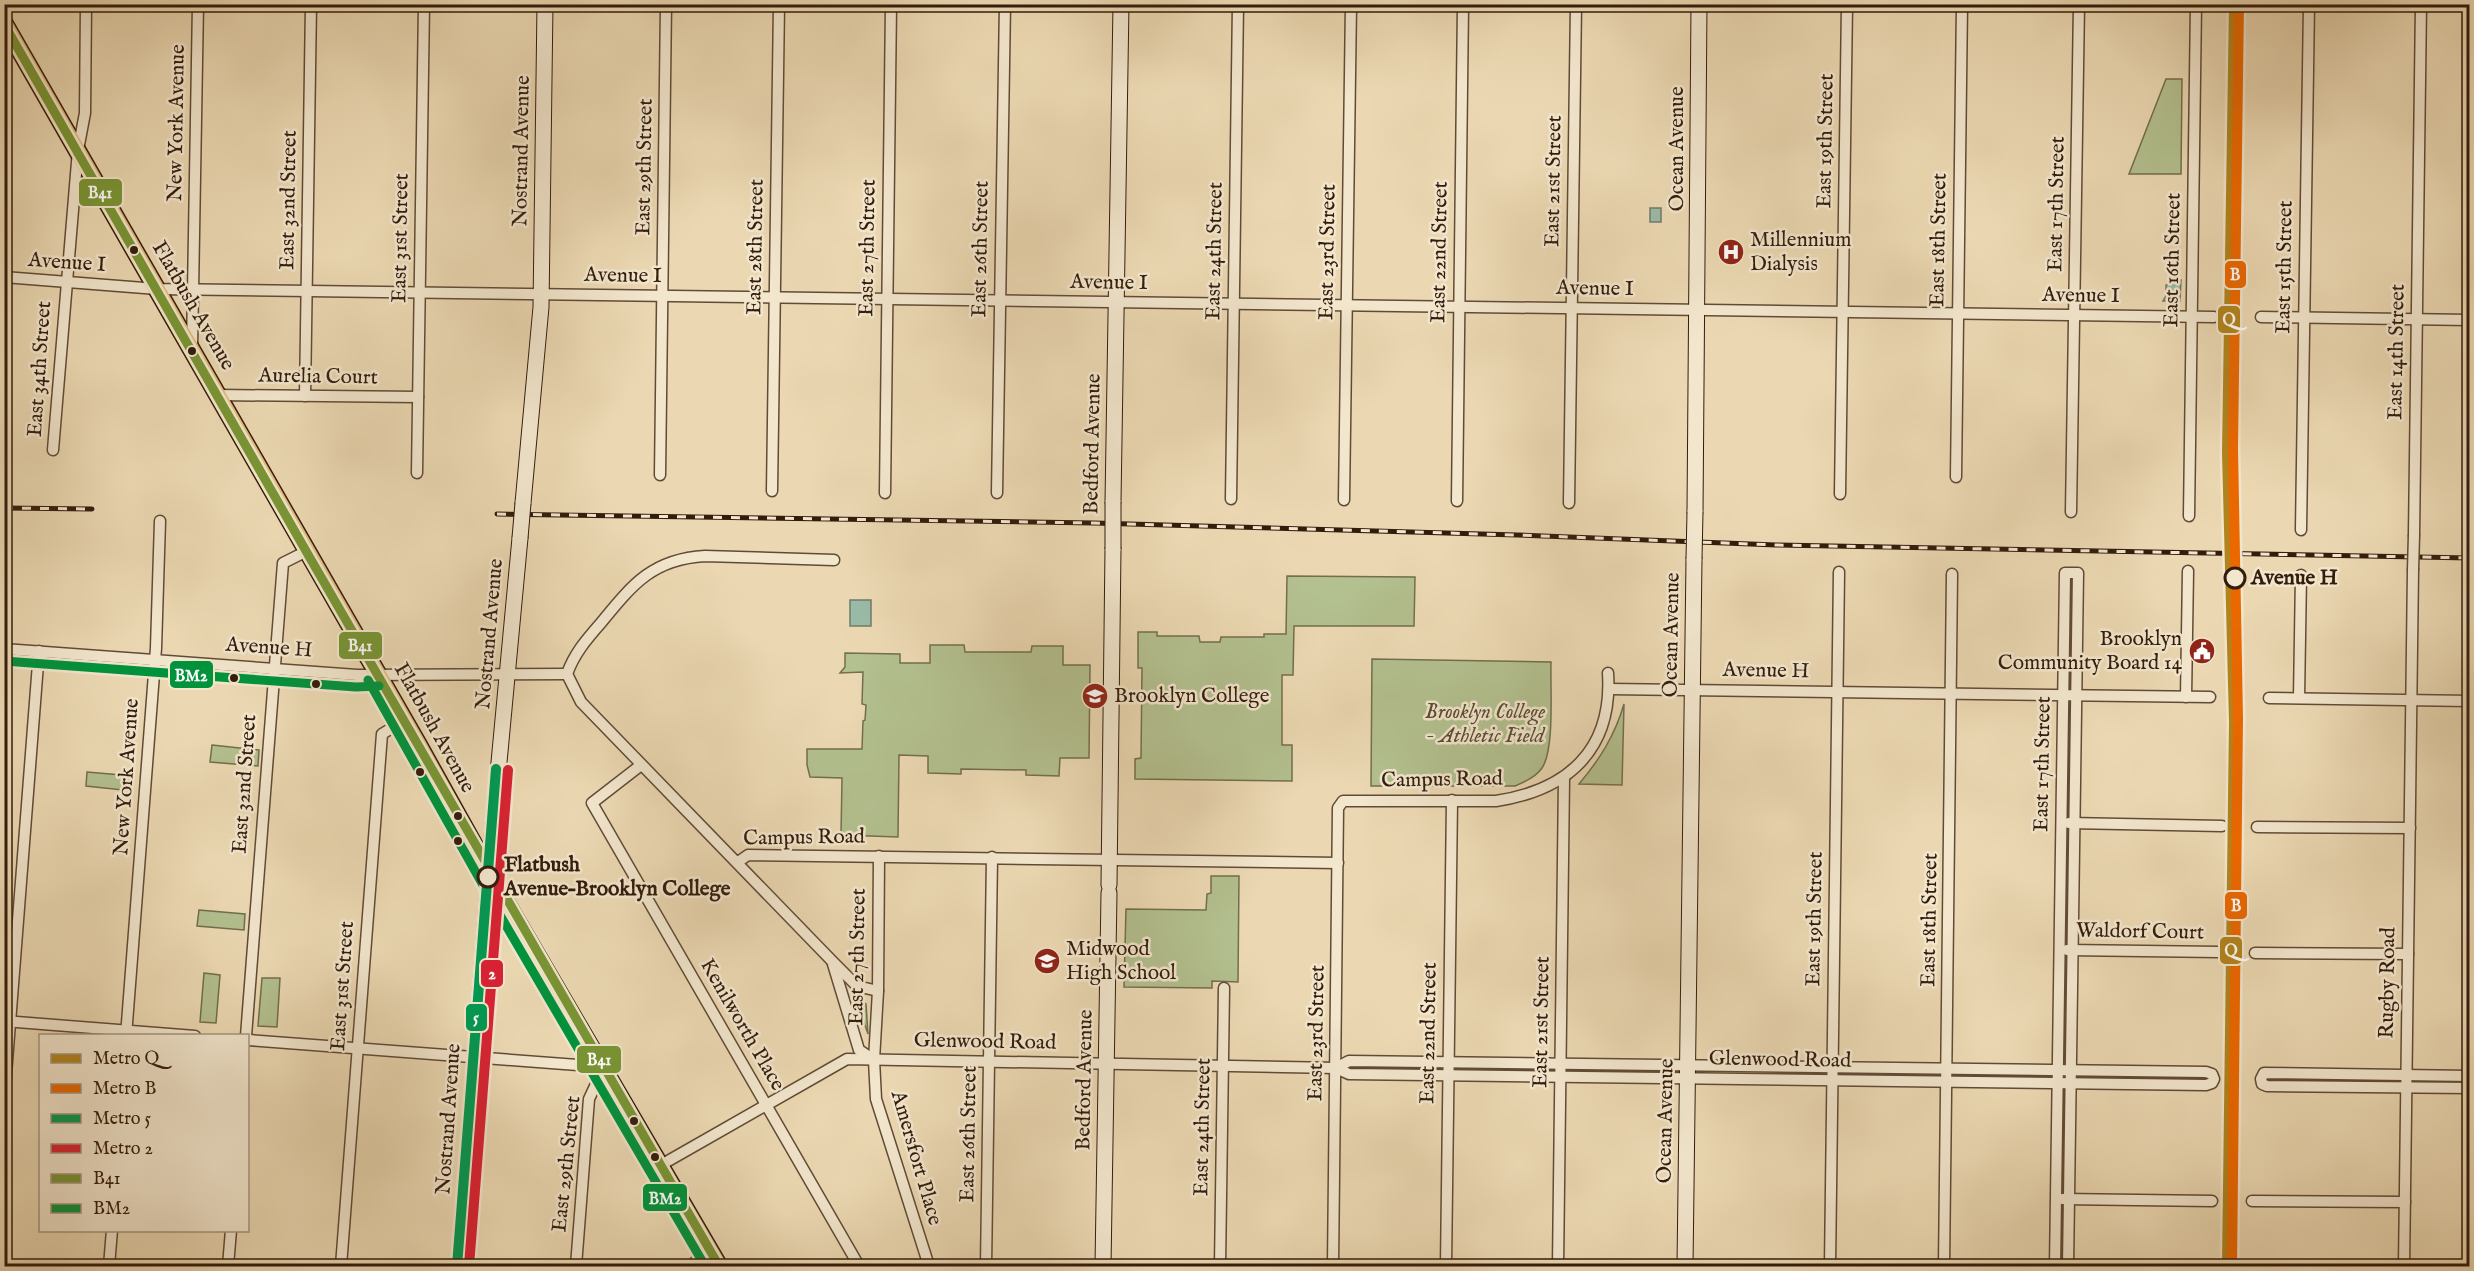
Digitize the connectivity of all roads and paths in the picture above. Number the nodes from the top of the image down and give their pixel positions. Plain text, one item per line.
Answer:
1 (86, 4) edge
2 (198, 4) edge
3 (311, 4) edge
4 (424, 4) edge
5 (545, 4) edge
6 (666, 4) edge
7 (779, 4) edge
8 (891, 4) edge
9 (1005, 4) edge
10 (1121, 4) edge
11 (1238, 4) edge
12 (1351, 4) edge
13 (1463, 4) edge
14 (1576, 4) edge
15 (1699, 4) edge
16 (1847, 4) edge
17 (1962, 4) edge
18 (2079, 4) edge
19 (2196, 4) edge
20 (2309, 4) edge
21 (2421, 4) edge
22 (4, 23) edge
23 (78, 150) junction
24 (4, 278) edge
25 (66, 282) junction
26 (157, 289) junction
27 (194, 290) junction
28 (307, 291) junction
29 (420, 293) junction
30 (541, 294) junction
31 (662, 296) junction
32 (775, 297) junction
33 (887, 299) junction
34 (1000, 301) junction
35 (1117, 302) junction
36 (1234, 304) junction
37 (1347, 306) junction
38 (1459, 307) junction
39 (1571, 309) junction
40 (1697, 310) junction
41 (1843, 312) junction
42 (1958, 314) junction
43 (2074, 315) junction
44 (2192, 316) junction
45 (2214, 317) dead end
46 (2261, 317) dead end
47 (2304, 318) junction
48 (2417, 320) junction
49 (2469, 321) edge
50 (192, 350) junction
51 (218, 395) junction
52 (305, 396) junction
53 (418, 398) junction
54 (53, 450) dead end
55 (417, 473) dead end
56 (660, 475) dead end
57 (1956, 477) dead end
58 (772, 491) dead end
59 (885, 493) dead end
60 (997, 494) dead end
61 (1840, 494) dead end
62 (1231, 499) dead end
63 (1344, 500) dead end
64 (1456, 501) dead end
65 (1569, 503) dead end
66 (2071, 512) dead end
67 (2189, 516) dead end
68 (160, 521) dead end
69 (2301, 530) dead end
70 (307, 551) junction
71 (834, 560) dead end
72 (2188, 571) dead end
73 (1839, 572) dead end
74 (1952, 574) dead end
75 (2301, 575) dead end
76 (4, 649) edge
77 (39, 651) junction
78 (155, 660) junction
79 (274, 668) junction
80 (1608, 673) dead end
81 (378, 674) junction
82 (507, 674) junction
83 (567, 674) junction
84 (1609, 689) junction
85 (1693, 690) junction
86 (1838, 692) junction
87 (1952, 693) junction
88 (2063, 695) junction
89 (2076, 695) junction
90 (2186, 697) junction
91 (2210, 697) dead end
92 (2269, 698) dead end
93 (2299, 698) junction
94 (2411, 700) junction
95 (2469, 700) edge
96 (405, 720) junction
97 (641, 765) junction
98 (1564, 778) junction
99 (1452, 800) junction
100 (1342, 801) joint
101 (2061, 823) junction
102 (2074, 824) junction
103 (2222, 826) dead end
104 (2257, 827) dead end
105 (2410, 828) junction
106 (879, 856) junction
107 (992, 857) junction
108 (1109, 859) junction
109 (738, 862) junction
110 (1338, 863) junction
111 (490, 873) junction
112 (2060, 950) junction
113 (2072, 950) junction
114 (2219, 952) dead end
115 (2255, 953) dead end
116 (2408, 954) junction
117 (832, 962) junction
118 (1224, 988) dead end
119 (878, 992) junction
120 (7, 1021) edge
121 (127, 1033) edge
122 (161, 1034) edge
123 (247, 1034) edge
124 (249, 1037) edge
125 (358, 1048) junction
126 (475, 1057) junction
127 (874, 1060) junction
128 (989, 1061) junction
129 (1449, 1062) junction
130 (1561, 1062) junction
131 (1106, 1064) junction
132 (1223, 1066) junction
133 (1833, 1066) junction
134 (604, 1067) junction
135 (1336, 1068) junction
136 (1947, 1068) junction
137 (2058, 1070) junction
138 (1688, 1071) junction
139 (2071, 1071) junction
140 (2151, 1071) junction
141 (2325, 1074) junction
142 (1448, 1075) junction
143 (2406, 1075) junction
144 (2469, 1076) edge
145 (1560, 1077) junction
146 (1832, 1080) junction
147 (1947, 1082) junction
148 (2058, 1083) junction
149 (2070, 1083) junction
150 (2152, 1084) junction
151 (2324, 1086) junction
152 (2406, 1087) junction
153 (2469, 1088) edge
154 (4, 1100) edge
155 (766, 1105) junction
156 (661, 1166) junction
157 (2057, 1199) junction
158 (2069, 1199) junction
159 (2211, 1201) dead end
160 (2252, 1201) dead end
161 (2405, 1202) junction
162 (112, 1232) edge
163 (231, 1232) edge
164 (708, 1249) junction
165 (109, 1266) edge
166 (228, 1266) edge
167 (341, 1266) edge
168 (459, 1266) edge
169 (576, 1266) edge
170 (691, 1266) edge
171 (719, 1266) edge
172 (859, 1266) edge
173 (929, 1266) edge
174 (986, 1266) edge
175 (1103, 1266) edge
176 (1220, 1266) edge
177 (1333, 1266) edge
178 (1446, 1266) edge
179 (1558, 1266) edge
180 (1685, 1266) edge
181 (1830, 1266) edge
182 (1944, 1266) edge
183 (2055, 1266) edge
184 (2068, 1266) edge
185 (2404, 1266) edge

1 - 23 street, East 34th Street
2 - 27 street, New York Avenue
3 - 28 street, East 32nd Street
4 - 29 street, East 31st Street
5 - 30 main road, Nostrand Avenue
6 - 31 street, East 29th Street
7 - 32 street, East 28th Street
8 - 33 street, East 27th Street
9 - 34 street, East 26th Street
10 - 35 main road, Bedford Avenue
11 - 36 street, East 24th Street
12 - 37 street, East 23rd Street
13 - 38 street, East 22nd Street
14 - 39 street, East 21st Street
15 - 40 main road, Ocean Avenue
16 - 41 street, East 19th Street
17 - 42 street, East 18th Street
18 - 43 street, East 17th Street
19 - 44 street, East 16th Street
20 - 47 street, East 15th Street
21 - 48 street, East 14th Street
22 - 23 main road, Flatbush Avenue
23 - 25 street, East 34th Street
23 - 26 main road, Flatbush Avenue
24 - 25 street, Avenue I
25 - 26 street, Avenue I
25 - 54 street, East 34th Street
26 - 27 street, Avenue I
26 - 50 main road, Flatbush Avenue
27 - 28 street, Avenue I
27 - 50 street, New York Avenue
28 - 29 street, Avenue I
28 - 52 street, East 32nd Street
29 - 30 street, Avenue I
29 - 53 street, East 31st Street
30 - 31 street, Avenue I
30 - 82 main road, Nostrand Avenue, bridge
31 - 32 street, Avenue I
31 - 56 street, East 29th Street
32 - 33 street, Avenue I
32 - 58 street, East 28th Street
33 - 34 street, Avenue I
33 - 59 street, East 27th Street
34 - 35 street, Avenue I
34 - 60 street, East 26th Street
35 - 36 street, Avenue I
35 - 108 main road, Bedford Avenue, bridge
36 - 37 street, Avenue I
36 - 62 street, East 24th Street
37 - 38 street, Avenue I
37 - 63 street, East 23rd Street
38 - 39 street, Avenue I
38 - 64 street, East 22nd Street
39 - 40 street, Avenue I
39 - 65 street, East 21st Street
40 - 41 street, Avenue I
40 - 85 main road, Ocean Avenue, bridge
41 - 42 street, Avenue I
41 - 61 street, East 19th Street
42 - 43 street, Avenue I
42 - 57 street, East 18th Street
43 - 44 street, Avenue I
43 - 66 street, East 17th Street
44 - 45 street, Avenue I
44 - 67 street, East 16th Street
46 - 47 street
47 - 48 street
47 - 69 street, East 15th Street
48 - 49 street
48 - 94 street, East 14th Street, bridge
50 - 51 main road, Flatbush Avenue
51 - 52 street, Aurelia Court
51 - 70 main road, Flatbush Avenue
52 - 53 street, Aurelia Court
53 - 55 street, East 31st Street
68 - 78 street, New York Avenue
70 - 79 street, East 32nd Street
70 - 81 main road, Flatbush Avenue
71 - 83 street
72 - 90 street
73 - 86 street, East 19th Street
74 - 87 street, East 18th Street
75 - 93 street
76 - 77 street, Avenue H
77 - 78 street, Avenue H
77 - 120 street
78 - 79 street, Avenue H
78 - 121 street, New York Avenue
79 - 81 street, Avenue H
79 - 123 street, East 32nd Street
80 - 84 street, Campus Road
81 - 82 street, Avenue H
81 - 96 main road, Flatbush Avenue
82 - 83 street, Avenue H
82 - 111 main road, Nostrand Avenue
83 - 97 street, Campus Road
84 - 85 street, Avenue H
84 - 98 street, Campus Road
85 - 86 street, Avenue H
85 - 138 main road, Ocean Avenue
86 - 87 street, Avenue H
86 - 133 street, East 19th Street
87 - 88 street, Avenue H
87 - 136 street, East 18th Street
88 - 89 street, Avenue H
88 - 89 street, East 17th Street
88 - 101 street, East 17th Street
89 - 90 street, Avenue H
89 - 102 street, East 17th Street
90 - 91 street, Avenue H
92 - 93 street
93 - 94 street
94 - 95 street
94 - 105 street, Rugby Road
96 - 111 main road, Flatbush Avenue
96 - 125 street, East 31st Street
97 - 109 street, Campus Road
97 - 155 street, Kenilworth Place
98 - 99 street, Campus Road
98 - 130 street, East 21st Street
99 - 100 street, Campus Road
99 - 129 street, East 22nd Street
100 - 110 street, East 23rd Street
101 - 102 street
101 - 112 street, East 17th Street
102 - 103 street
102 - 113 street, East 17th Street
104 - 105 street
105 - 116 street, Rugby Road
106 - 107 street, Campus Road
106 - 109 street, Campus Road
106 - 119 street, East 27th Street
107 - 108 street, Campus Road
107 - 128 street, East 26th Street
108 - 110 street, Campus Road
108 - 131 main road, Bedford Avenue
109 - 117 street
110 - 135 street, East 23rd Street
111 - 126 main road, Nostrand Avenue
111 - 134 main road, Flatbush Avenue
112 - 113 street, Waldorf Court
112 - 137 street, East 17th Street
113 - 114 street, Waldorf Court
113 - 139 street, East 17th Street
115 - 116 street
116 - 143 street, Rugby Road
117 - 119 street
117 - 127 street
118 - 132 street, East 24th Street
119 - 127 street, East 27th Street
120 - 121 street
120 - 154 street
121 - 122 street
124 - 125 street
125 - 126 street
125 - 167 street, East 31st Street
126 - 134 street
126 - 168 main road, Nostrand Avenue
127 - 128 street, Glenwood Road
127 - 155 street, Glenwood Road
127 - 173 street, Amersfort Place
128 - 131 street, Glenwood Road
128 - 174 street, East 26th Street
129 - 130 street, Glenwood Road
129 - 135 street, Glenwood Road
129 - 142 street, East 22nd Street
130 - 138 street, Glenwood Road
130 - 145 street, East 21st Street
131 - 132 street, Glenwood Road
131 - 175 main road, Bedford Avenue
132 - 135 street, Glenwood Road
132 - 176 street, East 24th Street
133 - 136 street, Glenwood Road
133 - 138 street, Glenwood Road
133 - 146 street, East 19th Street
134 - 156 main road, Flatbush Avenue
134 - 169 street, East 29th Street
135 - 142 street, Glenwood Road
135 - 177 street, East 23rd Street
136 - 137 street, Glenwood Road
136 - 147 street, East 18th Street
137 - 139 street, Glenwood Road
137 - 148 street, East 17th Street
138 - 145 street, Glenwood Road
138 - 146 street, Glenwood Road
138 - 180 main road, Ocean Avenue
139 - 140 street, Glenwood Road
139 - 149 street, East 17th Street
140 - 150 street
140 - 150 street, Glenwood Road
141 - 143 street
141 - 151 street
141 - 151 street
142 - 145 street, Glenwood Road
142 - 178 street, East 22nd Street
143 - 144 street
143 - 152 street, Rugby Road
145 - 179 street, East 21st Street
146 - 147 street, Glenwood Road
146 - 181 street, East 19th Street
147 - 148 street, Glenwood Road
147 - 182 street, East 18th Street
148 - 149 street, Glenwood Road
148 - 157 street, East 17th Street
149 - 150 street, Glenwood Road
149 - 158 street, East 17th Street
151 - 152 street
152 - 153 street
152 - 161 street, Rugby Road
155 - 156 street, Glenwood Road
155 - 172 street, Kenilworth Place
156 - 164 main road, Flatbush Avenue
157 - 158 street
157 - 183 street, East 17th Street
158 - 159 street
158 - 184 street, East 17th Street
160 - 161 street
161 - 185 street, Rugby Road
162 - 165 street
163 - 166 street
164 - 170 street
164 - 171 main road, Flatbush Avenue

